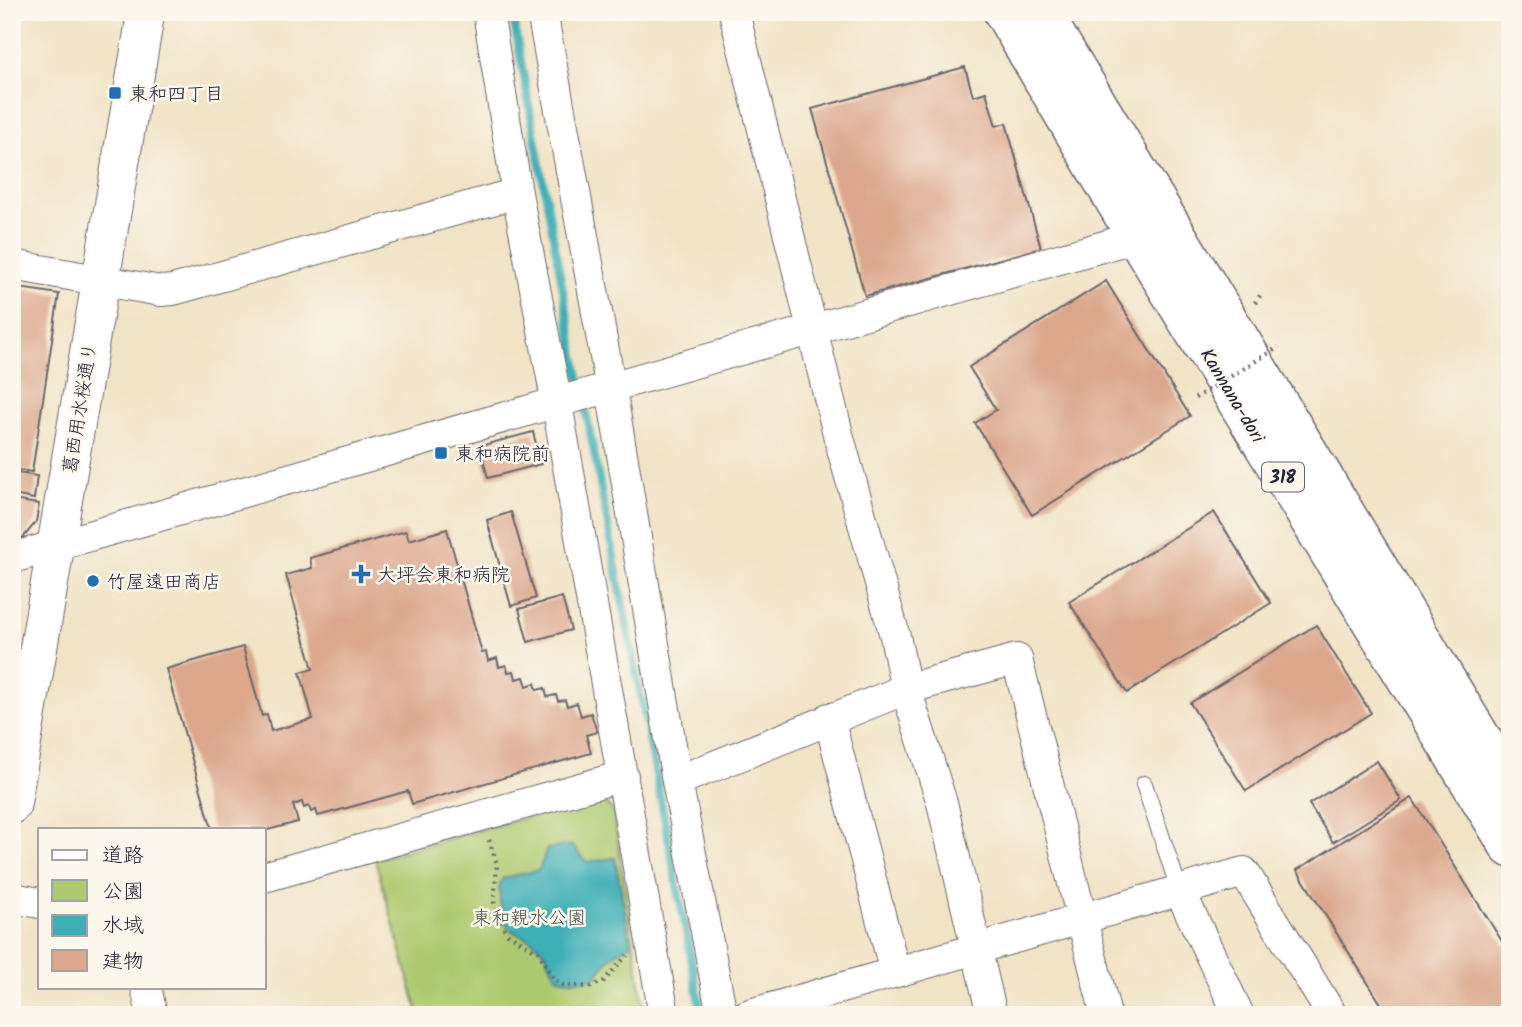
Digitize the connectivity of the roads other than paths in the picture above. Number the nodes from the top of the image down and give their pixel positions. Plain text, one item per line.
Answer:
1 (146, 12) edge
2 (488, 12) edge
3 (542, 12) edge
4 (734, 12) edge
5 (980, 12) edge
6 (1003, 12) edge
7 (1042, 12) edge
8 (1066, 12) edge
9 (1099, 104) junction
10 (1059, 105) junction
11 (517, 193) junction
12 (1136, 237) junction
13 (12, 265) edge
14 (100, 279) junction
15 (814, 330) junction
16 (611, 389) junction
17 (557, 404) junction
18 (57, 545) junction
19 (12, 558) edge
20 (906, 689) junction
21 (829, 718) junction
22 (623, 776) junction
23 (677, 781) junction
24 (1144, 784) dead end
25 (1510, 785) edge
26 (12, 805) edge
27 (1510, 848) edge
28 (266, 876) edge
29 (1179, 889) junction
30 (12, 898) edge
31 (38, 903) edge
32 (1081, 918) junction
33 (975, 949) junction
34 (895, 972) junction
35 (146, 988) edge
36 (152, 1015) edge
37 (664, 1015) edge
38 (722, 1015) edge
39 (747, 1015) edge
40 (992, 1015) edge
41 (1105, 1015) edge
42 (1239, 1015) edge
43 (1332, 1015) edge

1 - 14 street, 葛西用水桜通り
2 - 11 street
3 - 16 street
4 - 15 street
5 - 10 main road, 318
6 - 10 main road, Kannana-dori / 318
7 - 9 main road, Kannana-dori / 318
8 - 9 main road, 318
9 - 25 main road, Kannana-dori / 318
10 - 12 main road, Kannana-dori / 318
11 - 14 street
11 - 17 street
12 - 15 street
12 - 27 main road, Kannana-dori / 318
13 - 14 street
14 - 18 street, 葛西用水桜通り
15 - 16 street
15 - 20 street
16 - 17 street
16 - 23 street
17 - 18 street
17 - 22 street
18 - 19 street
18 - 26 street, 葛西用水桜通り
20 - 21 street
20 - 32 street
20 - 33 street
21 - 23 street
21 - 34 street
22 - 28 street
22 - 37 street
23 - 38 street
24 - 29 lane
29 - 32 street
29 - 42 street
29 - 43 street
30 - 31 street
32 - 33 street
32 - 41 street
33 - 34 street
33 - 40 street
34 - 39 street
35 - 36 street

